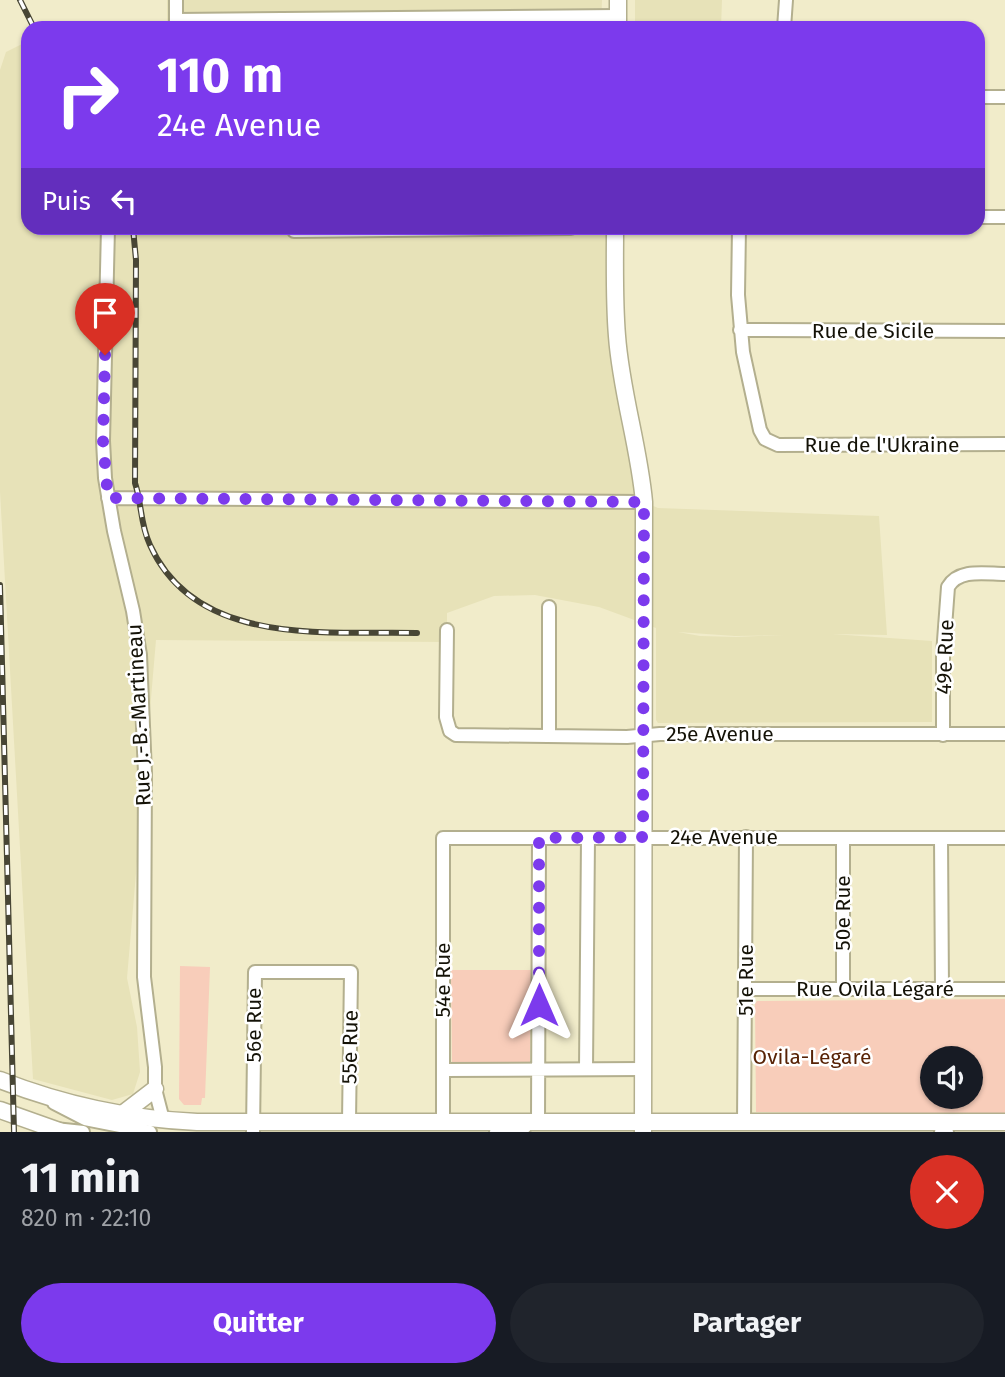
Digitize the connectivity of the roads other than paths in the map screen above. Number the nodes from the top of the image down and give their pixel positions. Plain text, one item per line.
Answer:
1 (176, 0) edge
2 (786, 0) edge
3 (618, 15) edge
4 (176, 21) edge
5 (323, 21) edge
6 (784, 21) edge
7 (985, 97) edge
8 (1005, 97) edge
9 (985, 217) edge
10 (1005, 217) edge
11 (108, 235) edge
12 (615, 235) edge
13 (739, 235) edge
14 (740, 330) junction
15 (1005, 331) edge
16 (1003, 445) edge
17 (108, 498) junction
18 (644, 502) junction
19 (1005, 574) edge
20 (549, 607) dead end
21 (447, 629) dead end
22 (1005, 734) edge
23 (644, 735) junction
24 (943, 735) junction
25 (550, 736) junction
26 (643, 837) junction
27 (746, 837) junction
28 (443, 838) joint
29 (539, 838) junction
30 (588, 838) junction
31 (843, 838) junction
32 (941, 838) junction
33 (1005, 838) edge
34 (351, 972) joint
35 (746, 989) junction
36 (843, 989) junction
37 (1005, 989) edge
38 (942, 990) junction
39 (538, 1068) junction
40 (586, 1069) junction
41 (643, 1069) junction
42 (443, 1070) junction
43 (0, 1080) edge
44 (155, 1089) junction
45 (33, 1092) junction
46 (0, 1110) edge
47 (121, 1115) junction
48 (163, 1120) junction
49 (349, 1122) junction
50 (443, 1122) junction
51 (538, 1122) junction
52 (557, 1122) junction
53 (1005, 1122) edge
54 (749, 1123) junction
55 (253, 1127) edge
56 (643, 1127) edge
57 (56, 1130) edge
58 (83, 1132) edge
59 (150, 1132) edge
60 (496, 1132) edge
61 (781, 1132) edge
62 (941, 1132) edge
63 (947, 1132) edge

1 - 4 street
2 - 6 street
3 - 5 street
7 - 8 street
9 - 10 street
11 - 17 street, Rue J.-B.-Martineau
12 - 18 main road
13 - 14 street
14 - 15 street, Rue de Sicile
14 - 16 street, Rue de l'Ukraine
17 - 18 street
17 - 44 street, Rue J.-B.-Martineau
18 - 23 main road
19 - 24 street, 49e Rue
20 - 25 street
21 - 25 street, 25e Avenue
22 - 24 street, 25e Avenue
23 - 24 street, 25e Avenue
23 - 25 street, 25e Avenue
23 - 26 main road
26 - 27 street, 24e Avenue
26 - 30 street, 24e Avenue
26 - 41 main road
27 - 31 street, 24e Avenue
27 - 35 street, 51e Rue
28 - 29 street, 24e Avenue
28 - 42 street, 54e Rue
29 - 30 street, 24e Avenue
29 - 39 street
30 - 40 street
31 - 32 street, 24e Avenue
31 - 36 street, 50e Rue
32 - 33 street, 24e Avenue
32 - 38 street
34 - 49 street, 55e Rue
34 - 55 street, 56e Rue
35 - 36 street, Rue Ovila Légaré
35 - 54 street, 51e Rue
36 - 38 street, Rue Ovila Légaré
37 - 38 street, Rue Ovila Légaré
39 - 40 street
39 - 42 street
39 - 51 street
40 - 41 street
41 - 56 main road
42 - 50 street, 54e Rue
43 - 45 main road
44 - 47 main road
44 - 48 street, Rue J.-B.-Martineau
45 - 47 main road
45 - 59 street
46 - 57 main road
47 - 48 main road
48 - 55 main road
49 - 50 main road
49 - 55 main road
50 - 51 main road
51 - 52 main road
52 - 56 main road
52 - 60 street
53 - 54 main road
54 - 56 main road
54 - 61 street
57 - 58 street
62 - 63 street

